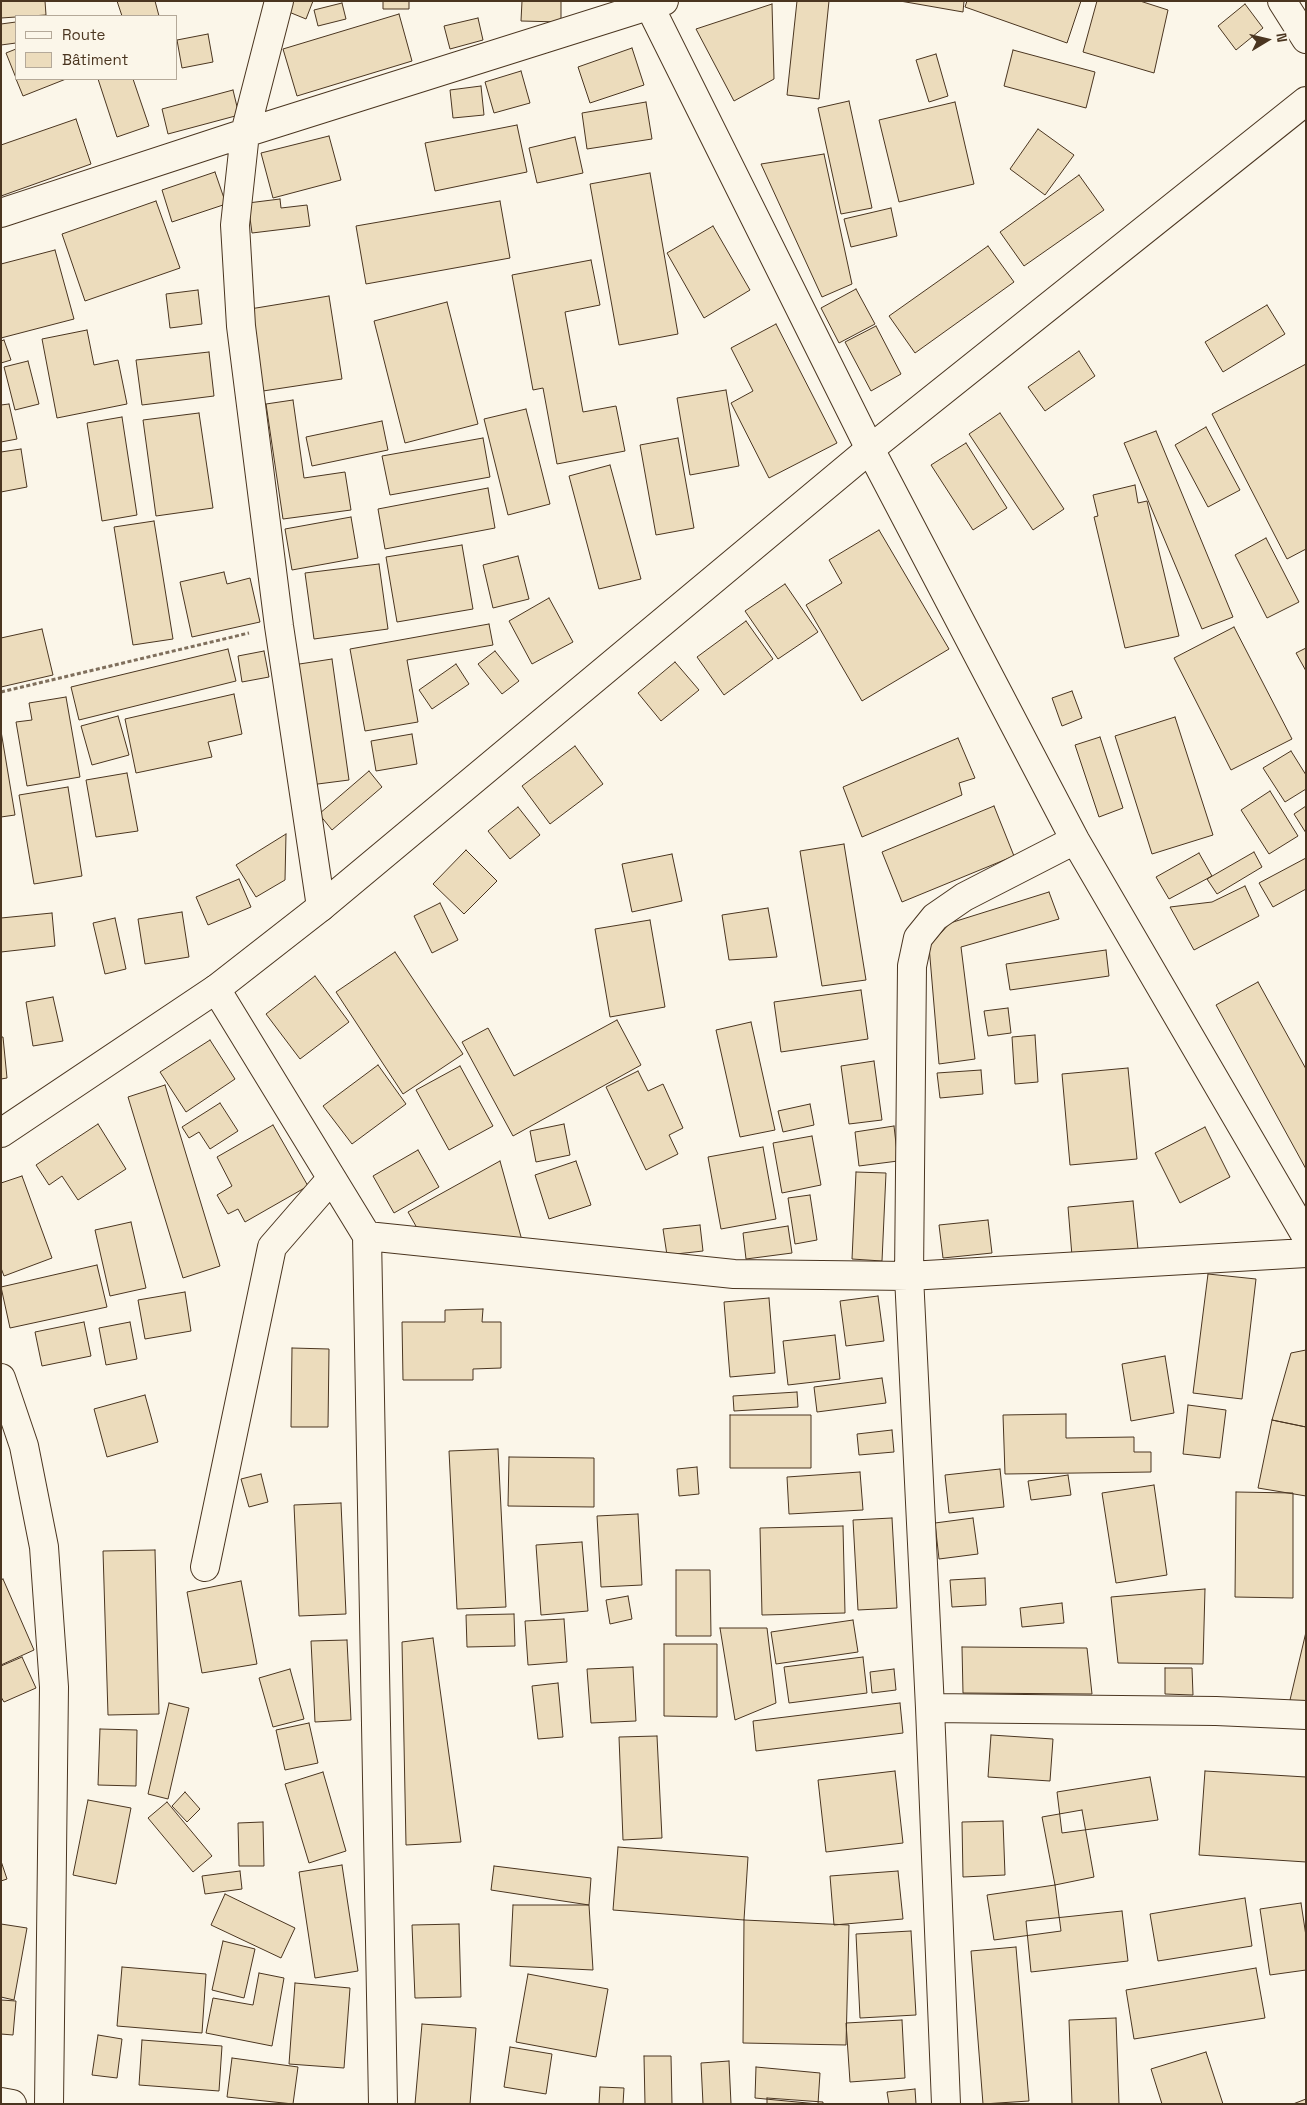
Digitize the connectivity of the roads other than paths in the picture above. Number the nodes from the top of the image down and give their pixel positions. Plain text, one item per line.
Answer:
1 (279, 1) edge
2 (1282, 1) edge
3 (653, 3) edge
4 (1306, 39) edge
5 (1306, 101) edge
6 (245, 133) junction
7 (1, 213) edge
8 (870, 449) junction
9 (1075, 840) junction
10 (321, 907) junction
11 (216, 989) junction
12 (1, 1133) edge
13 (331, 1179) junction
14 (367, 1236) junction
15 (1306, 1236) edge
16 (1306, 1253) edge
17 (909, 1276) junction
18 (1, 1378) edge
19 (205, 1567) dead end
20 (930, 1708) junction
21 (1306, 1715) edge
22 (1, 2102) edge
23 (12, 2104) edge
24 (49, 2104) edge
25 (384, 2104) edge
26 (946, 2104) edge

1 - 6 street
2 - 4 street
3 - 6 street
3 - 8 street
5 - 8 street
6 - 7 street
6 - 10 street
8 - 9 street
8 - 10 street
9 - 15 street
9 - 17 street
10 - 11 street
11 - 12 street
11 - 13 street
13 - 14 street
13 - 19 street
14 - 17 street
14 - 25 street
16 - 17 street
17 - 20 street
18 - 24 street
20 - 21 street
20 - 26 street
22 - 23 street

